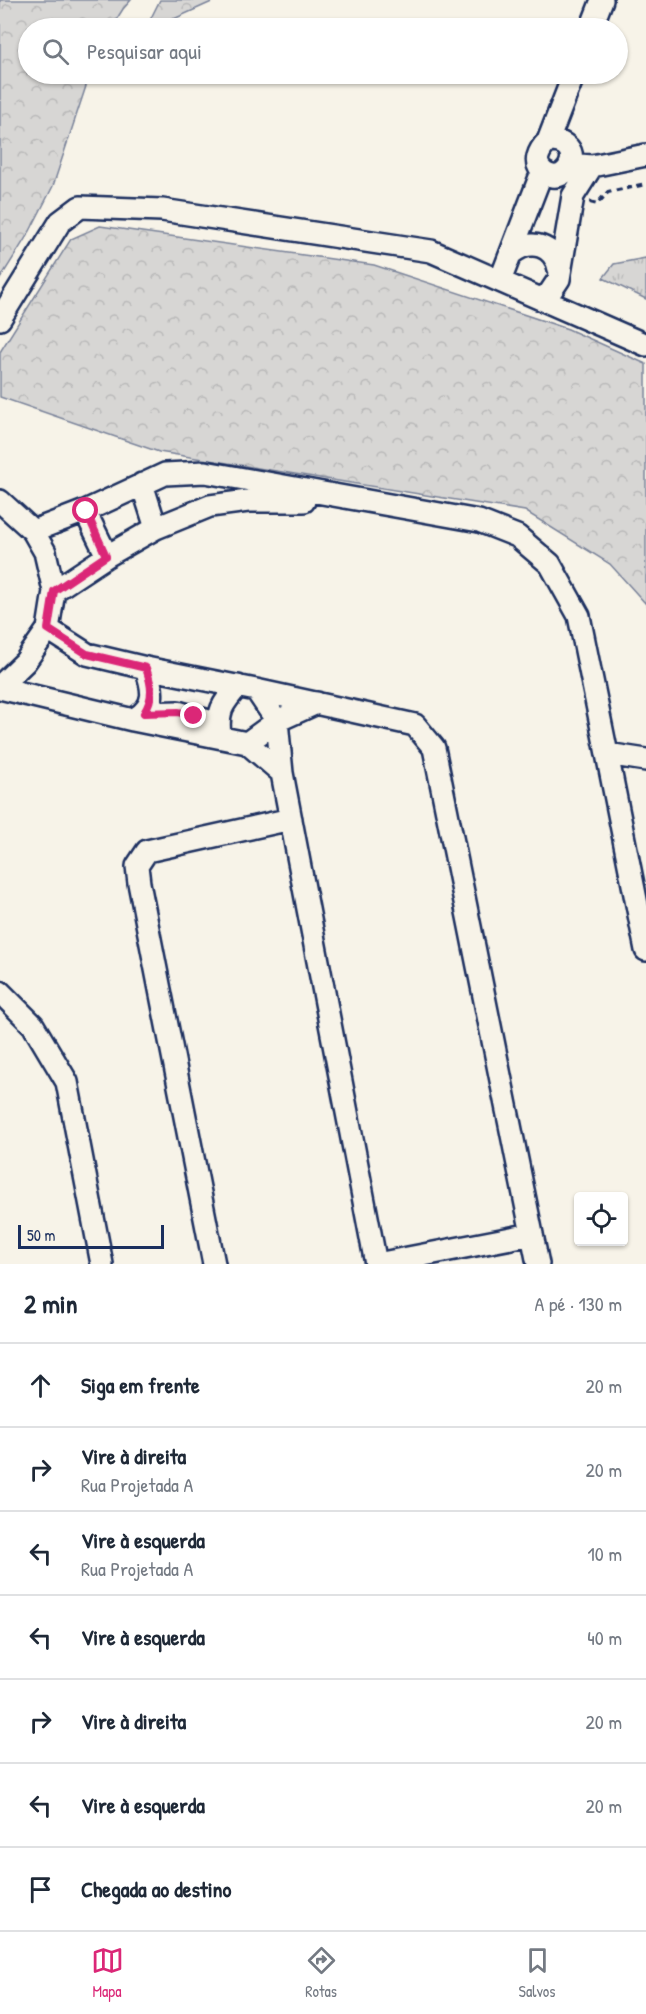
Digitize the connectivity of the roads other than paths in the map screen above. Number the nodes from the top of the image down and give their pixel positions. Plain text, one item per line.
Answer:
1 (602, 0) edge
2 (595, 18) edge
3 (570, 84) edge
4 (548, 141) junction
5 (646, 155) edge
6 (571, 165) junction
7 (592, 166) junction
8 (542, 172) junction
9 (512, 253) junction
10 (559, 269) junction
11 (500, 281) junction
12 (541, 298) junction
13 (0, 319) edge
14 (646, 345) edge
15 (142, 484) junction
16 (0, 501) edge
17 (384, 505) junction
18 (86, 511) junction
19 (156, 528) junction
20 (33, 531) junction
21 (106, 556) junction
22 (54, 591) junction
23 (48, 629) junction
24 (146, 668) junction
25 (0, 687) edge
26 (247, 688) junction
27 (317, 703) junction
28 (138, 716) junction
29 (277, 721) junction
30 (220, 731) junction
31 (247, 742) junction
32 (607, 754) junction
33 (646, 760) edge
34 (282, 773) junction
35 (291, 819) junction
36 (646, 950) edge
37 (0, 992) edge
38 (532, 1234) junction
39 (102, 1264) edge
40 (214, 1264) edge
41 (377, 1264) edge
42 (538, 1264) edge

1 - 2 street
3 - 4 street
4 - 6 street
4 - 8 street
5 - 7 street
6 - 7 street
6 - 8 street
7 - 10 street
8 - 9 street
9 - 10 street
9 - 11 street
10 - 12 street
11 - 12 street
11 - 13 street
12 - 14 street
15 - 17 street
15 - 18 street
15 - 19 street
16 - 20 street
17 - 19 street
17 - 32 street
18 - 20 street
18 - 21 street
19 - 21 street
20 - 22 street
21 - 22 street
22 - 23 street
23 - 24 street
23 - 25 street
24 - 26 street
24 - 28 street
25 - 28 street
26 - 27 street
26 - 29 street
26 - 30 street
27 - 29 street
27 - 38 street
28 - 30 street
29 - 31 street
29 - 34 street
30 - 31 street
31 - 34 street
32 - 33 street
32 - 36 street
34 - 35 street
35 - 40 street
35 - 41 street
37 - 39 street
38 - 41 street
38 - 42 street

